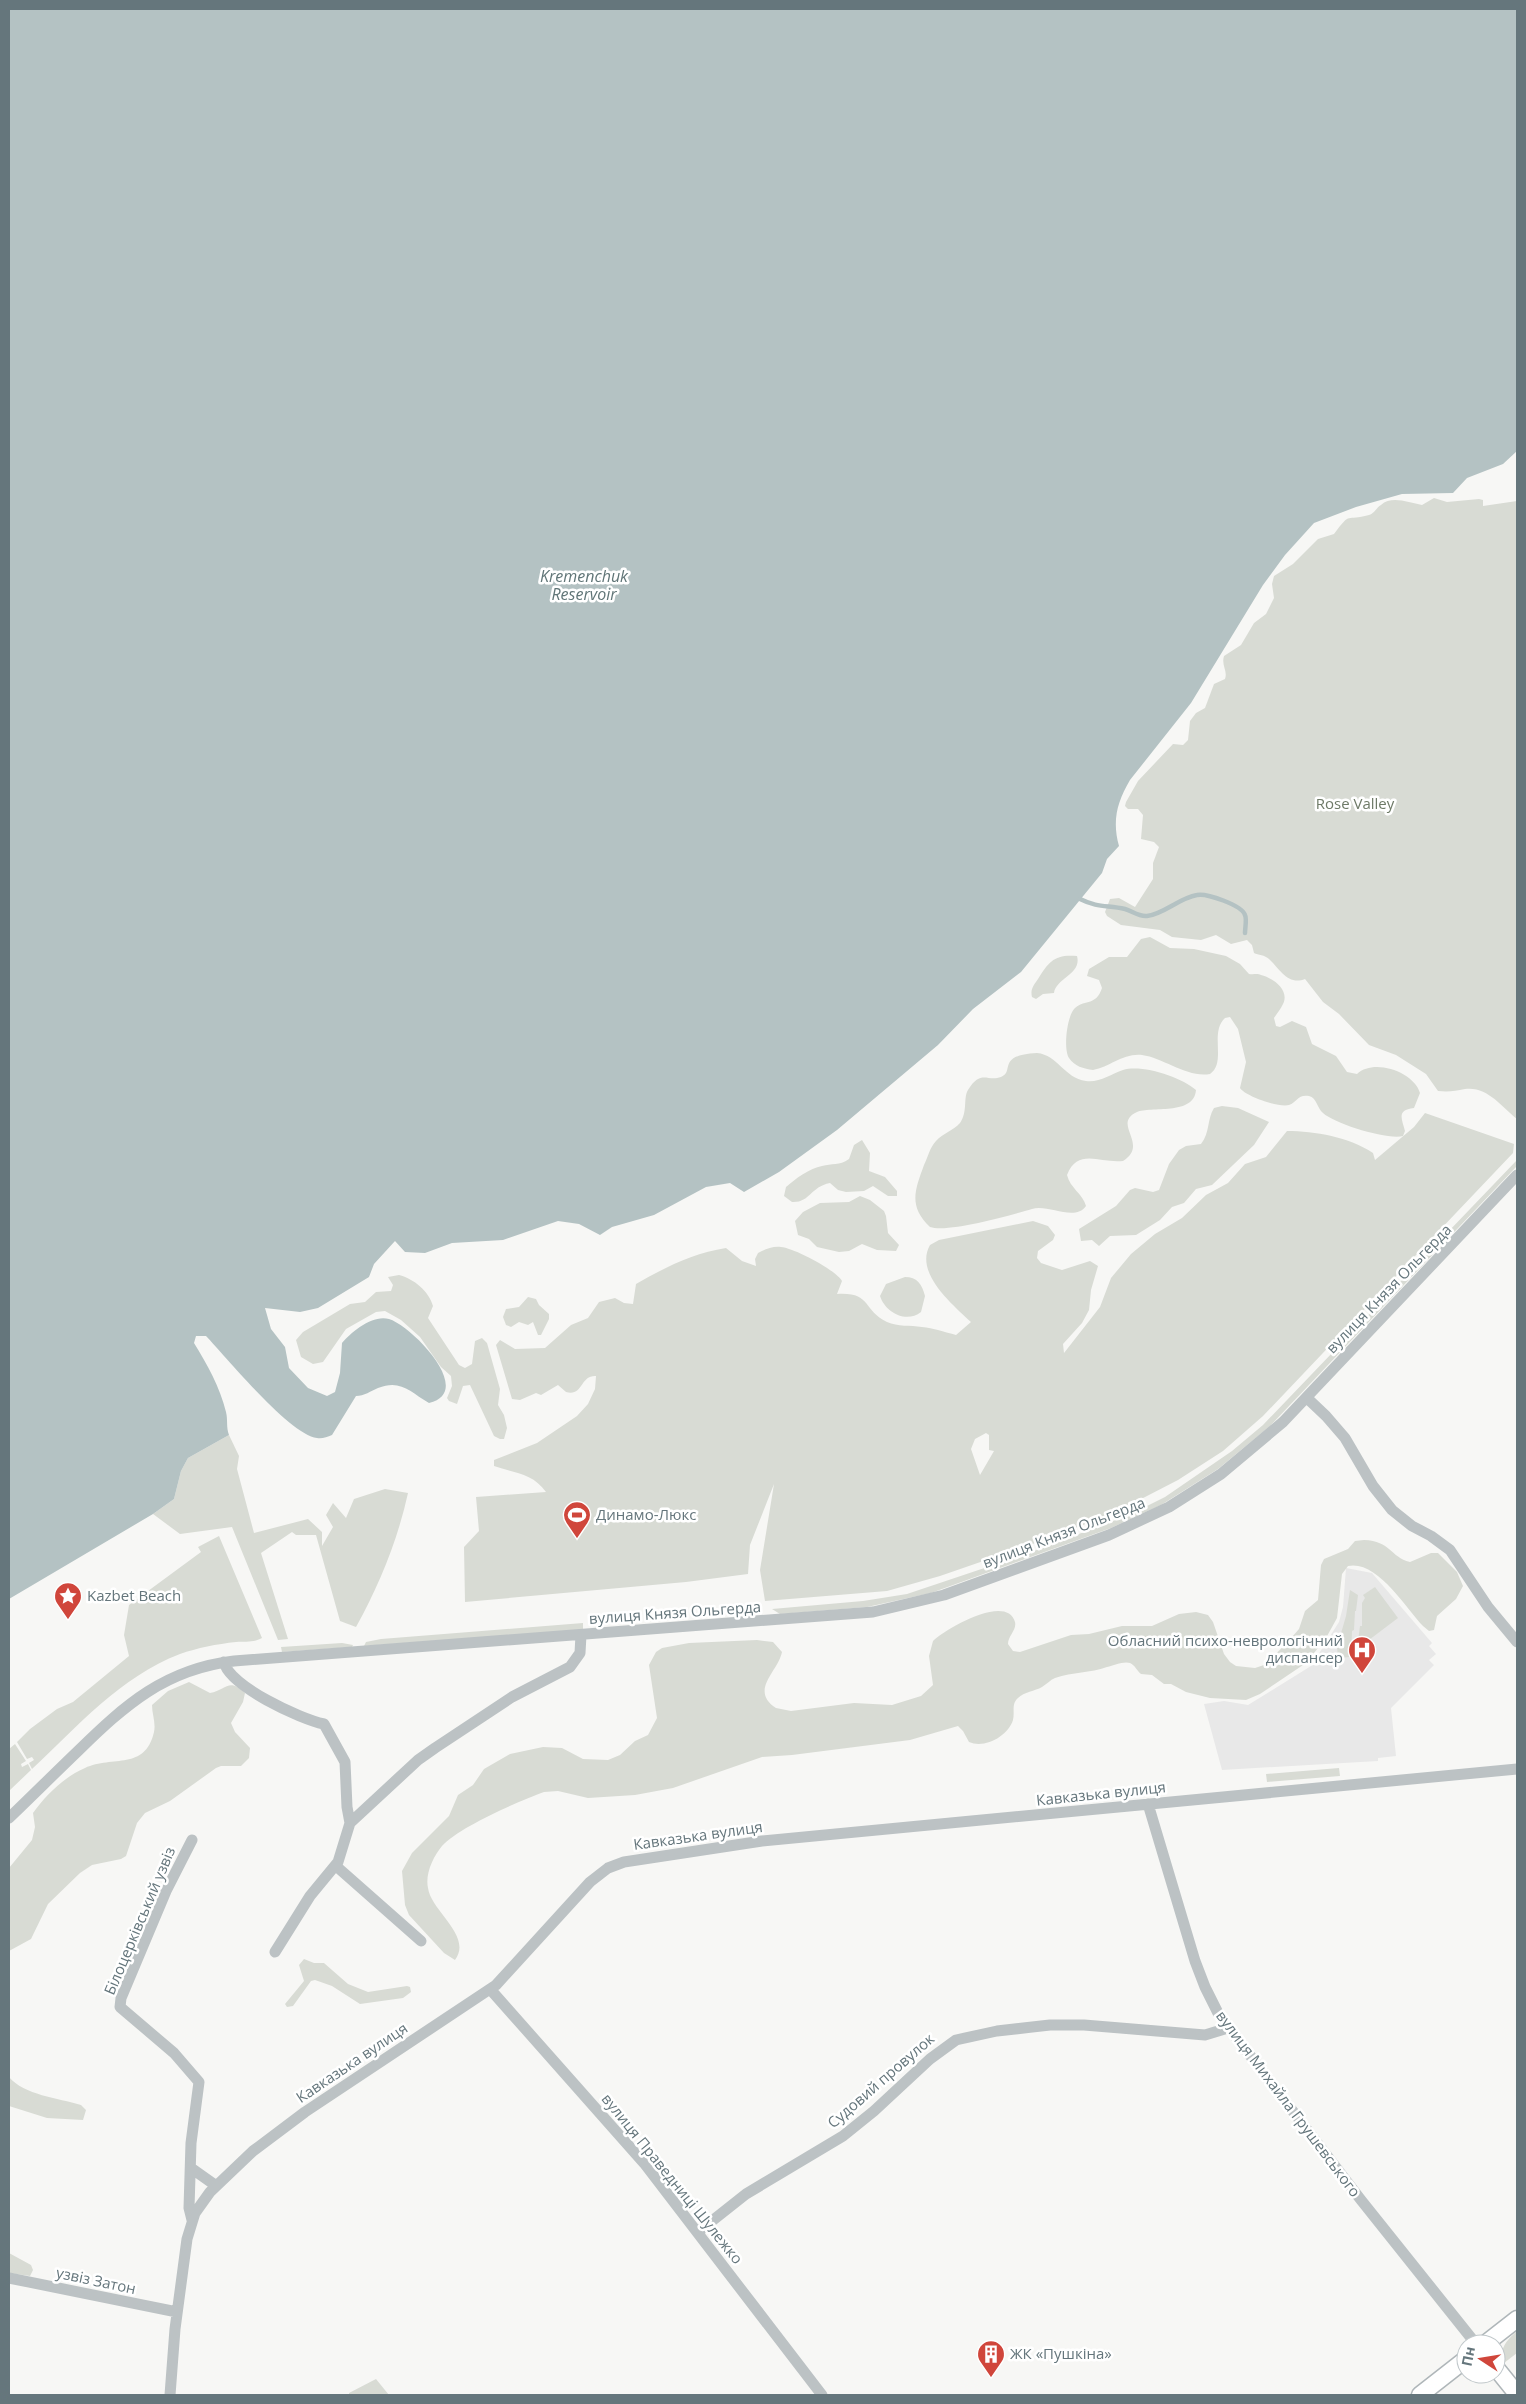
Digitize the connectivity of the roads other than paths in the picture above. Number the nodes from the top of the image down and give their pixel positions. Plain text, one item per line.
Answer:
1 (1517, 1175) edge
2 (1307, 1398) junction
3 (581, 1635) junction
4 (1517, 1642) edge
5 (224, 1662) junction
6 (1517, 1769) edge
7 (1148, 1804) junction
8 (9, 1818) edge
9 (350, 1823) junction
10 (192, 1840) dead end
11 (336, 1866) junction
12 (421, 1940) dead end
13 (275, 1952) dead end
14 (490, 1990) junction
15 (1228, 2028) junction
16 (191, 2168) junction
17 (215, 2185) junction
18 (192, 2220) junction
19 (698, 2232) junction
20 (9, 2278) edge
21 (177, 2312) junction
22 (1517, 2319) edge
23 (1468, 2334) edge
24 (1498, 2334) edge
25 (1456, 2367) edge
26 (1506, 2380) edge
27 (816, 2393) edge
28 (1517, 2394) edge
29 (170, 2395) edge
30 (1420, 2395) edge

1 - 2 street, вулиця Князя Ольгерда
2 - 3 street, вулиця Князя Ольгерда
2 - 4 street
3 - 5 street, вулиця Князя Ольгерда
3 - 9 street, вулиця Князя Ольгерда
5 - 8 street, вулиця Князя Ольгерда
5 - 9 street
6 - 7 street, Кавказька вулиця
7 - 14 street, Кавказька вулиця
7 - 15 street, вулиця Михайла Грушевського
9 - 11 street
10 - 16 street, Білоцерківський узвіз
11 - 12 street
11 - 13 street
14 - 17 street, Кавказька вулиця
14 - 19 street, вулиця Праведниці Шулежко
15 - 19 street, Судовий провулок
15 - 23 street, вулиця Михайла Грушевського
16 - 17 street
16 - 18 street, Білоцерківський узвіз
17 - 18 street, Кавказька вулиця
18 - 21 street, Кавказька вулиця
19 - 27 street, вулиця Праведниці Шулежко
20 - 21 street, узвіз Затон
21 - 29 street, Кавказька вулиця
22 - 24 main road
25 - 30 main road
26 - 28 main road

